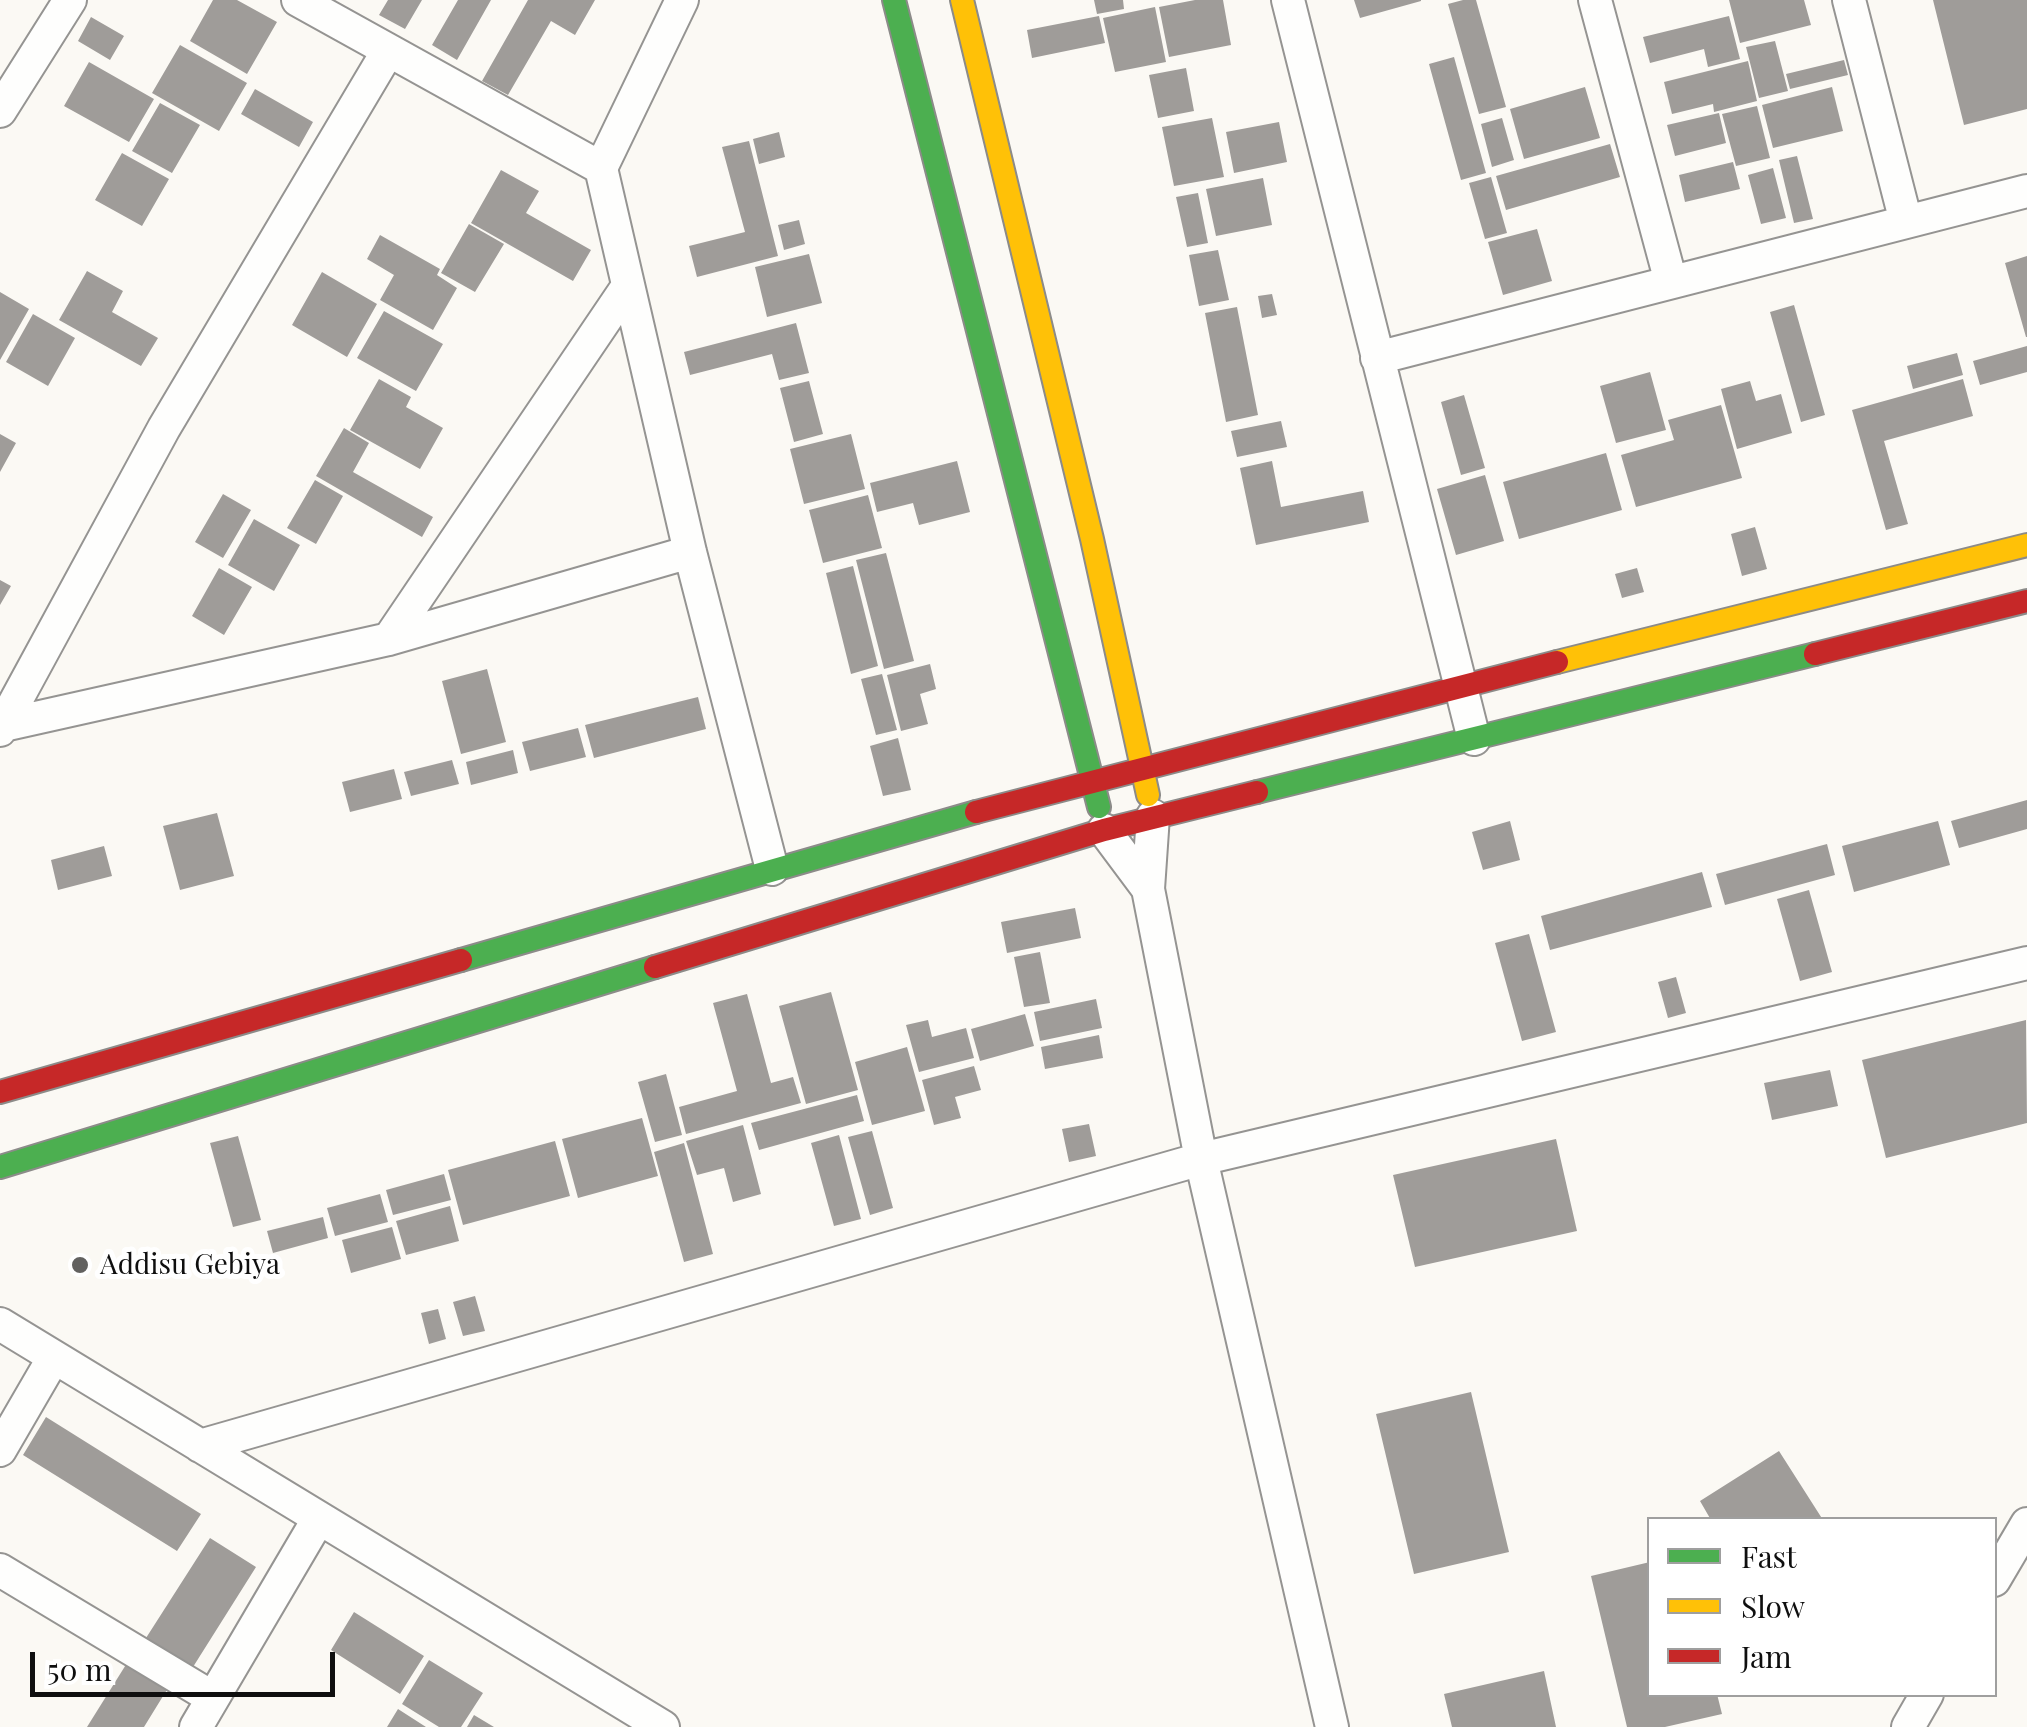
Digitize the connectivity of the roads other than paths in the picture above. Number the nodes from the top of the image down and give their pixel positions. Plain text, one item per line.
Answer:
1 (70, 0) edge
2 (298, 0) edge
3 (682, 0) edge
4 (894, 0) edge
5 (962, 0) edge
6 (1288, 0) edge
7 (1595, 0) edge
8 (1849, 0) edge
9 (388, 51) junction
10 (0, 110) edge
11 (600, 168) junction
12 (2027, 191) edge
13 (1906, 222) junction
14 (1670, 282) junction
15 (628, 286) junction
16 (1377, 358) junction
17 (2027, 545) edge
18 (690, 552) junction
19 (2027, 601) edge
20 (389, 639) junction
21 (1459, 685) junction
22 (2, 728) edge
23 (1474, 739) junction
24 (1141, 766) junction
25 (1093, 778) junction
26 (1154, 816) junction
27 (1104, 830) junction
28 (772, 870) junction
29 (1148, 889) junction
30 (2027, 963) edge
31 (0, 1092) edge
32 (1201, 1159) junction
33 (0, 1167) edge
34 (0, 1324) edge
35 (54, 1357) junction
36 (200, 1446) junction
37 (0, 1450) edge
38 (318, 1518) junction
39 (2027, 1524) edge
40 (0, 1570) edge
41 (1997, 1575) edge
42 (1925, 1697) edge
43 (213, 1698) junction
44 (616, 1715) edge
45 (196, 1727) edge
46 (663, 1727) edge
47 (1332, 1727) edge
48 (1908, 1727) edge

1 - 10 street
2 - 9 street
3 - 11 street
4 - 25 main road
5 - 24 main road
6 - 16 street
7 - 14 street
8 - 13 street
9 - 11 street
9 - 22 street
11 - 15 street
12 - 13 street
13 - 14 street
14 - 16 street
15 - 18 street
15 - 20 street
16 - 21 street
17 - 21 main road
18 - 20 street
18 - 28 street
19 - 23 main road
20 - 22 street
21 - 23 street
21 - 24 main road
23 - 26 main road
24 - 25 main road
24 - 26 main road
25 - 27 main road
25 - 28 main road
26 - 27 main road
26 - 29 street
27 - 29 street
27 - 33 main road
28 - 31 main road
29 - 32 street
30 - 32 street
32 - 36 street
32 - 47 street
34 - 35 street
35 - 36 street
35 - 37 street
36 - 38 street
38 - 43 street
38 - 44 street
39 - 41 street
40 - 43 street
42 - 48 street
43 - 45 street
44 - 46 street

